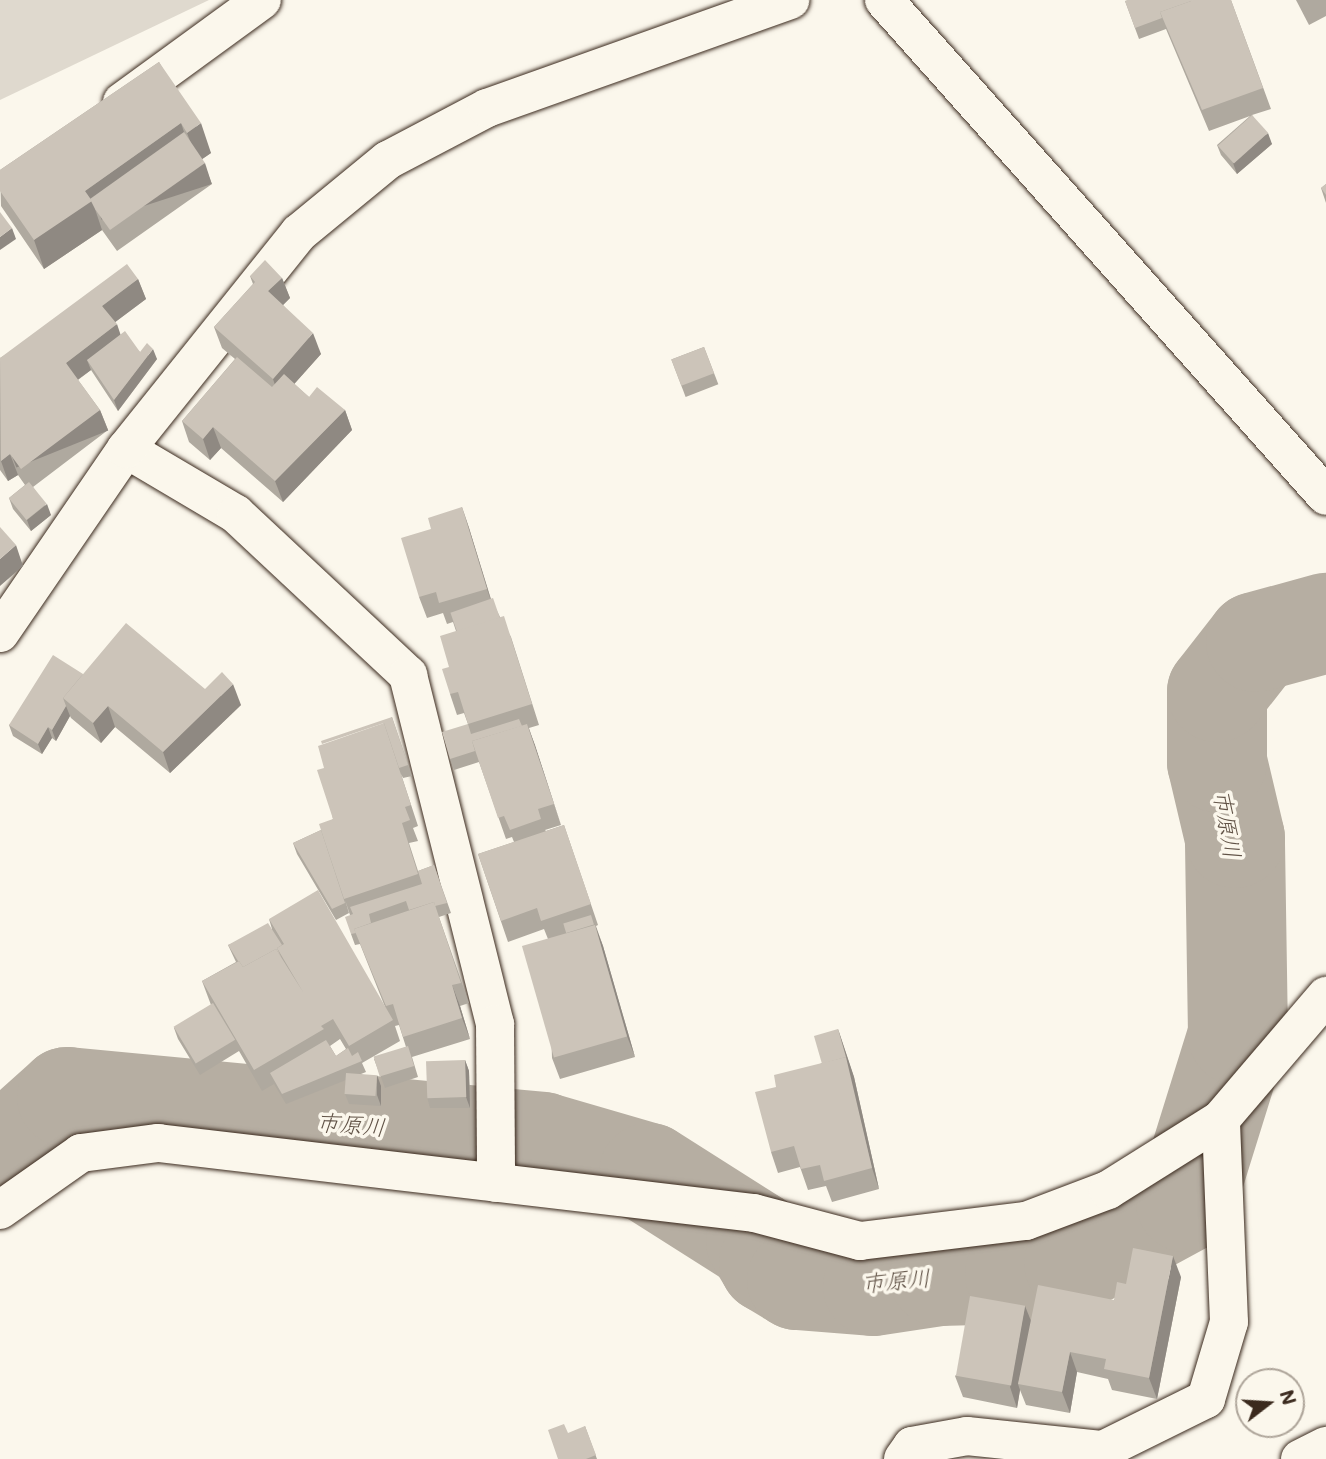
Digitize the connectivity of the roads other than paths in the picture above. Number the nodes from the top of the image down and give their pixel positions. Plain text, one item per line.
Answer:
1 (262, 0) edge
2 (790, 0) edge
3 (884, 0) edge
4 (91, 124) edge
5 (126, 449) junction
6 (1326, 496) edge
7 (0, 633) edge
8 (1326, 996) edge
9 (1221, 1119) junction
10 (496, 1182) junction
11 (5, 1196) edge
12 (1326, 1446) edge
13 (903, 1459) edge
14 (1300, 1459) edge

1 - 4 street
2 - 5 street
3 - 6 street
5 - 7 street
5 - 10 street
8 - 9 street
9 - 10 street
9 - 13 street
10 - 11 street
12 - 14 street

